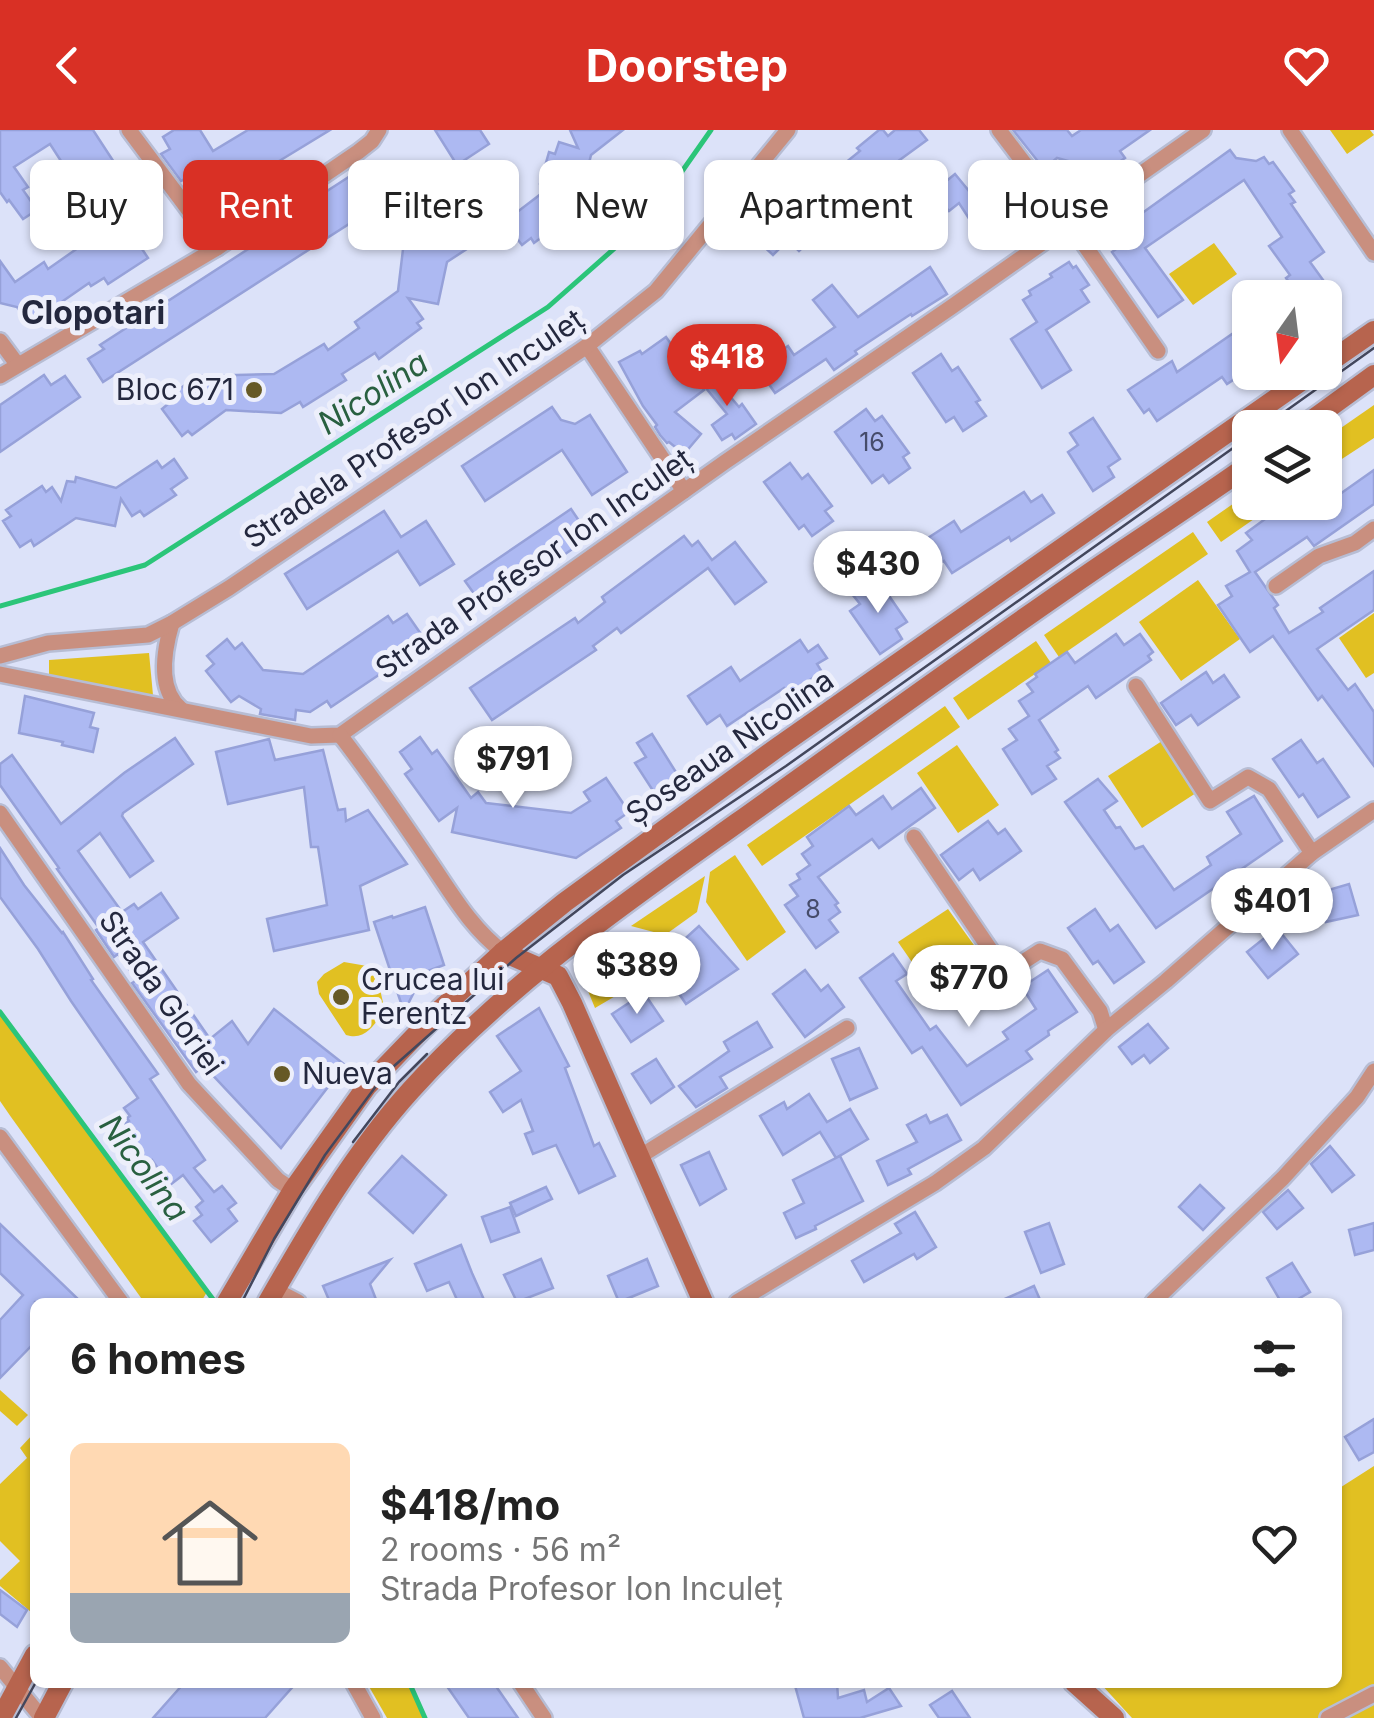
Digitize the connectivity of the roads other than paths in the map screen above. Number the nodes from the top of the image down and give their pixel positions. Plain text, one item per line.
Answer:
1 (130, 130) edge
2 (379, 130) edge
3 (788, 130) edge
4 (998, 130) edge
5 (1202, 130) edge
6 (1290, 130) edge
7 (1021, 160) edge
8 (1144, 171) edge
9 (328, 172) edge
10 (183, 202) edge
11 (214, 250) edge
12 (1032, 250) edge
13 (1088, 250) edge
14 (1374, 253) edge
15 (1374, 331) edge
16 (0, 342) edge
17 (587, 346) junction
18 (1158, 351) dead end
19 (1342, 353) edge
20 (17, 364) junction
21 (1374, 375) edge
22 (0, 376) edge
23 (1288, 390) edge
24 (1326, 410) edge
25 (1232, 477) edge
26 (684, 491) junction
27 (1374, 528) edge
28 (1276, 586) dead end
29 (172, 623) junction
30 (0, 656) edge
31 (0, 674) edge
32 (1136, 686) dead end
33 (182, 710) junction
34 (340, 735) junction
35 (1374, 810) edge
36 (0, 813) edge
37 (914, 837) dead end
38 (1312, 852) junction
39 (503, 952) junction
40 (539, 968) junction
41 (847, 1028) dead end
42 (1106, 1030) junction
43 (1374, 1071) edge
44 (0, 1138) edge
45 (639, 1157) junction
46 (292, 1190) junction
47 (271, 1296) edge
48 (117, 1298) edge
49 (229, 1298) edge
50 (701, 1298) edge
51 (744, 1298) edge
52 (1157, 1298) edge
53 (30, 1664) edge
54 (0, 1668) edge
55 (17, 1686) junction
56 (60, 1688) edge
57 (356, 1688) edge
58 (524, 1688) edge
59 (1081, 1688) edge
60 (1374, 1694) edge
61 (1, 1718) edge
62 (43, 1718) edge
63 (373, 1718) edge
64 (544, 1718) edge
65 (1114, 1718) edge
66 (1328, 1718) edge

1 - 10 street
2 - 9 street
3 - 17 street, Stradela Profesor Ion Inculeț
4 - 7 street
5 - 8 street, Strada Profesor Ion Inculeț
6 - 14 street
11 - 20 street
12 - 26 street, Strada Profesor Ion Inculeț
13 - 18 street
15 - 19 main road
16 - 20 street
17 - 26 street
17 - 29 street, Stradela Profesor Ion Inculeț
20 - 22 street
21 - 24 main road
23 - 39 main road, Șoseaua Nicolina
25 - 40 main road
26 - 34 street, Strada Profesor Ion Inculeț
27 - 28 street
29 - 30 street, Stradela Profesor Ion Inculeț
29 - 33 street
31 - 33 street
32 - 38 street
33 - 34 street
34 - 39 street
35 - 38 street
36 - 46 street, Strada Gloriei
37 - 42 street
38 - 42 street
39 - 40 main road
39 - 46 main road, Șoseaua Nicolina
40 - 45 main road
40 - 47 main road
41 - 45 street
42 - 51 street
43 - 52 street
44 - 48 street
45 - 50 main road
46 - 49 main road, Șoseaua Nicolina
53 - 55 main road
54 - 55 street
55 - 61 main road
55 - 62 street
56 - 62 main road
57 - 63 street
58 - 64 street
59 - 65 main road
60 - 66 street

